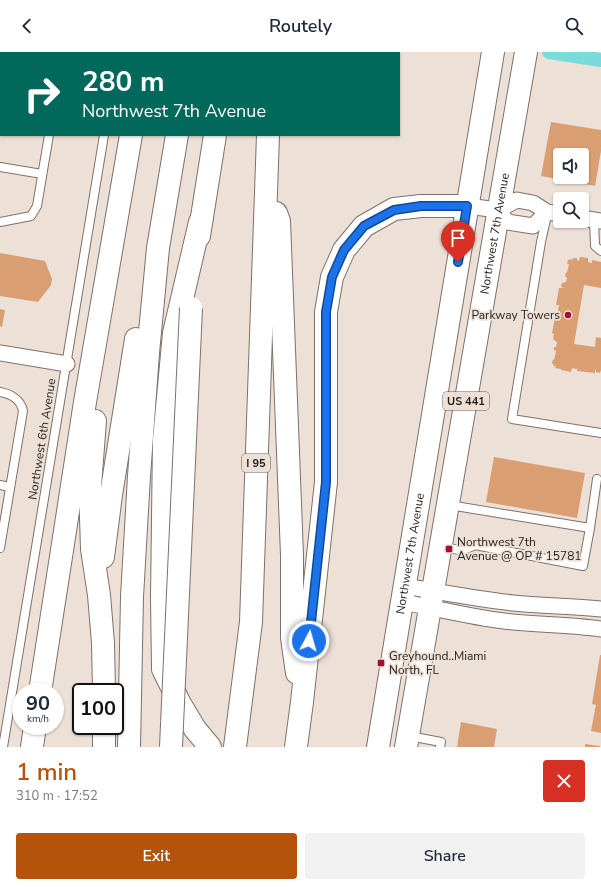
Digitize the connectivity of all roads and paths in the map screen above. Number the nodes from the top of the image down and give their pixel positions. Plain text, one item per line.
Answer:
1 (526, 52) edge
2 (492, 61) edge
3 (49, 136) edge
4 (104, 136) edge
5 (132, 136) edge
6 (132, 136) edge
7 (170, 136) edge
8 (177, 136) edge
9 (215, 136) edge
10 (268, 136) edge
11 (0, 167) edge
12 (42, 174) junction
13 (266, 179) junction
14 (467, 206) junction
15 (498, 210) junction
16 (553, 213) edge
17 (553, 214) edge
18 (553, 215) edge
19 (592, 220) edge
20 (0, 222) edge
21 (200, 222) junction
22 (601, 251) edge
23 (0, 354) edge
24 (67, 364) junction
25 (0, 392) edge
26 (601, 433) edge
27 (597, 479) dead end
28 (0, 485) edge
29 (10, 487) junction
30 (448, 505) junction
31 (590, 528) junction
32 (441, 546) junction
33 (0, 548) edge
34 (403, 594) junction
35 (99, 595) junction
36 (148, 597) junction
37 (432, 599) junction
38 (601, 609) edge
39 (601, 629) edge
40 (41, 683) edge
41 (104, 683) edge
42 (302, 702) junction
43 (34, 735) edge
44 (104, 735) edge
45 (407, 742) edge
46 (3, 747) edge
47 (32, 747) edge
48 (104, 747) edge
49 (129, 747) edge
50 (171, 747) edge
51 (190, 747) edge
52 (210, 747) edge
53 (235, 747) edge
54 (296, 747) edge
55 (378, 747) edge
56 (440, 747) edge

1 - 15 main road, Northwest 7th Avenue / US 441
2 - 14 main road, Northwest 7th Avenue / US 441
3 - 12 lane
4 - 24 lane, Northwest 6th Avenue
5 - 35 main road
6 - 40 main road
7 - 35 main road
8 - 36 main road
9 - 21 main road
10 - 13 main road, I 95
11 - 12 lane
12 - 20 lane
13 - 42 main road
13 - 53 main road, I 95
14 - 15 street
14 - 34 main road, Northwest 7th Avenue / US 441
14 - 42 main road
15 - 16 street
15 - 17 street
15 - 30 main road, Northwest 7th Avenue / US 441
18 - 26 lane
19 - 22 lane
21 - 36 main road
21 - 50 main road, bridge
23 - 24 street
24 - 46 lane, Northwest 6th Avenue
25 - 29 lane
27 - 31 lane
28 - 29 lane
29 - 33 lane
30 - 31 lane
30 - 32 main road, Northwest 7th Avenue / US 441
31 - 32 lane
32 - 37 main road, Northwest 7th Avenue / US 441
34 - 37 street
34 - 55 main road, Northwest 7th Avenue / US 441
35 - 41 main road
36 - 49 main road
36 - 51 main road, bridge
36 - 52 main road, bridge
37 - 38 street
37 - 39 street
37 - 45 main road, Northwest 7th Avenue / US 441
42 - 54 main road
43 - 47 main road
44 - 48 main road
45 - 56 lane

